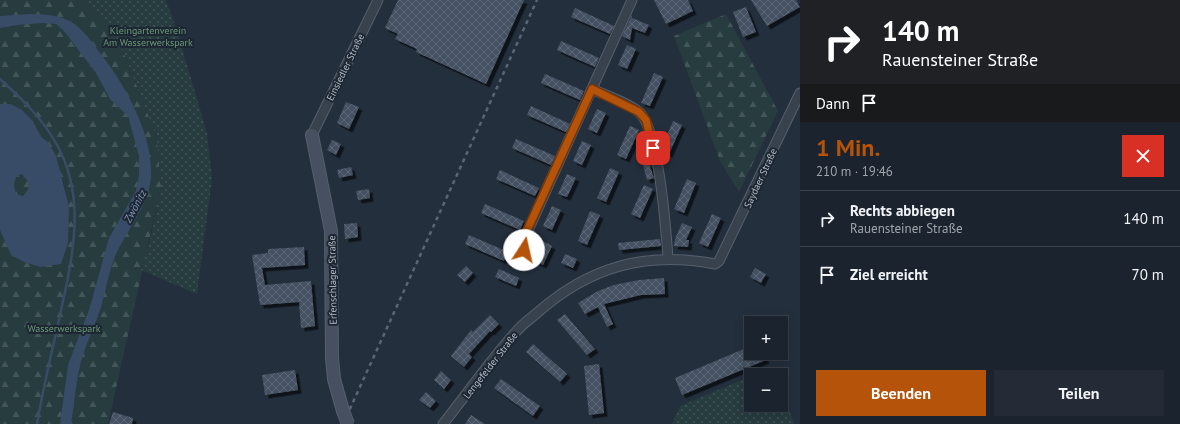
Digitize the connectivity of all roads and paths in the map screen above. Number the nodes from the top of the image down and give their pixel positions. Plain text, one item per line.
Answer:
1 (378, 0) edge
2 (632, 0) edge
3 (592, 89) junction
4 (800, 93) edge
5 (312, 135) joint
6 (524, 250) dead end
7 (668, 258) junction
8 (719, 261) joint
9 (348, 424) edge
10 (443, 424) edge

1 - 5 street, Einsiedler Straße
2 - 3 street
3 - 6 street
3 - 7 street
4 - 8 street, Saydaer Straße
5 - 9 main road, Erfenschlager Straße, bridge
7 - 8 street, Lengefelder Straße
7 - 10 street, Lengefelder Straße

